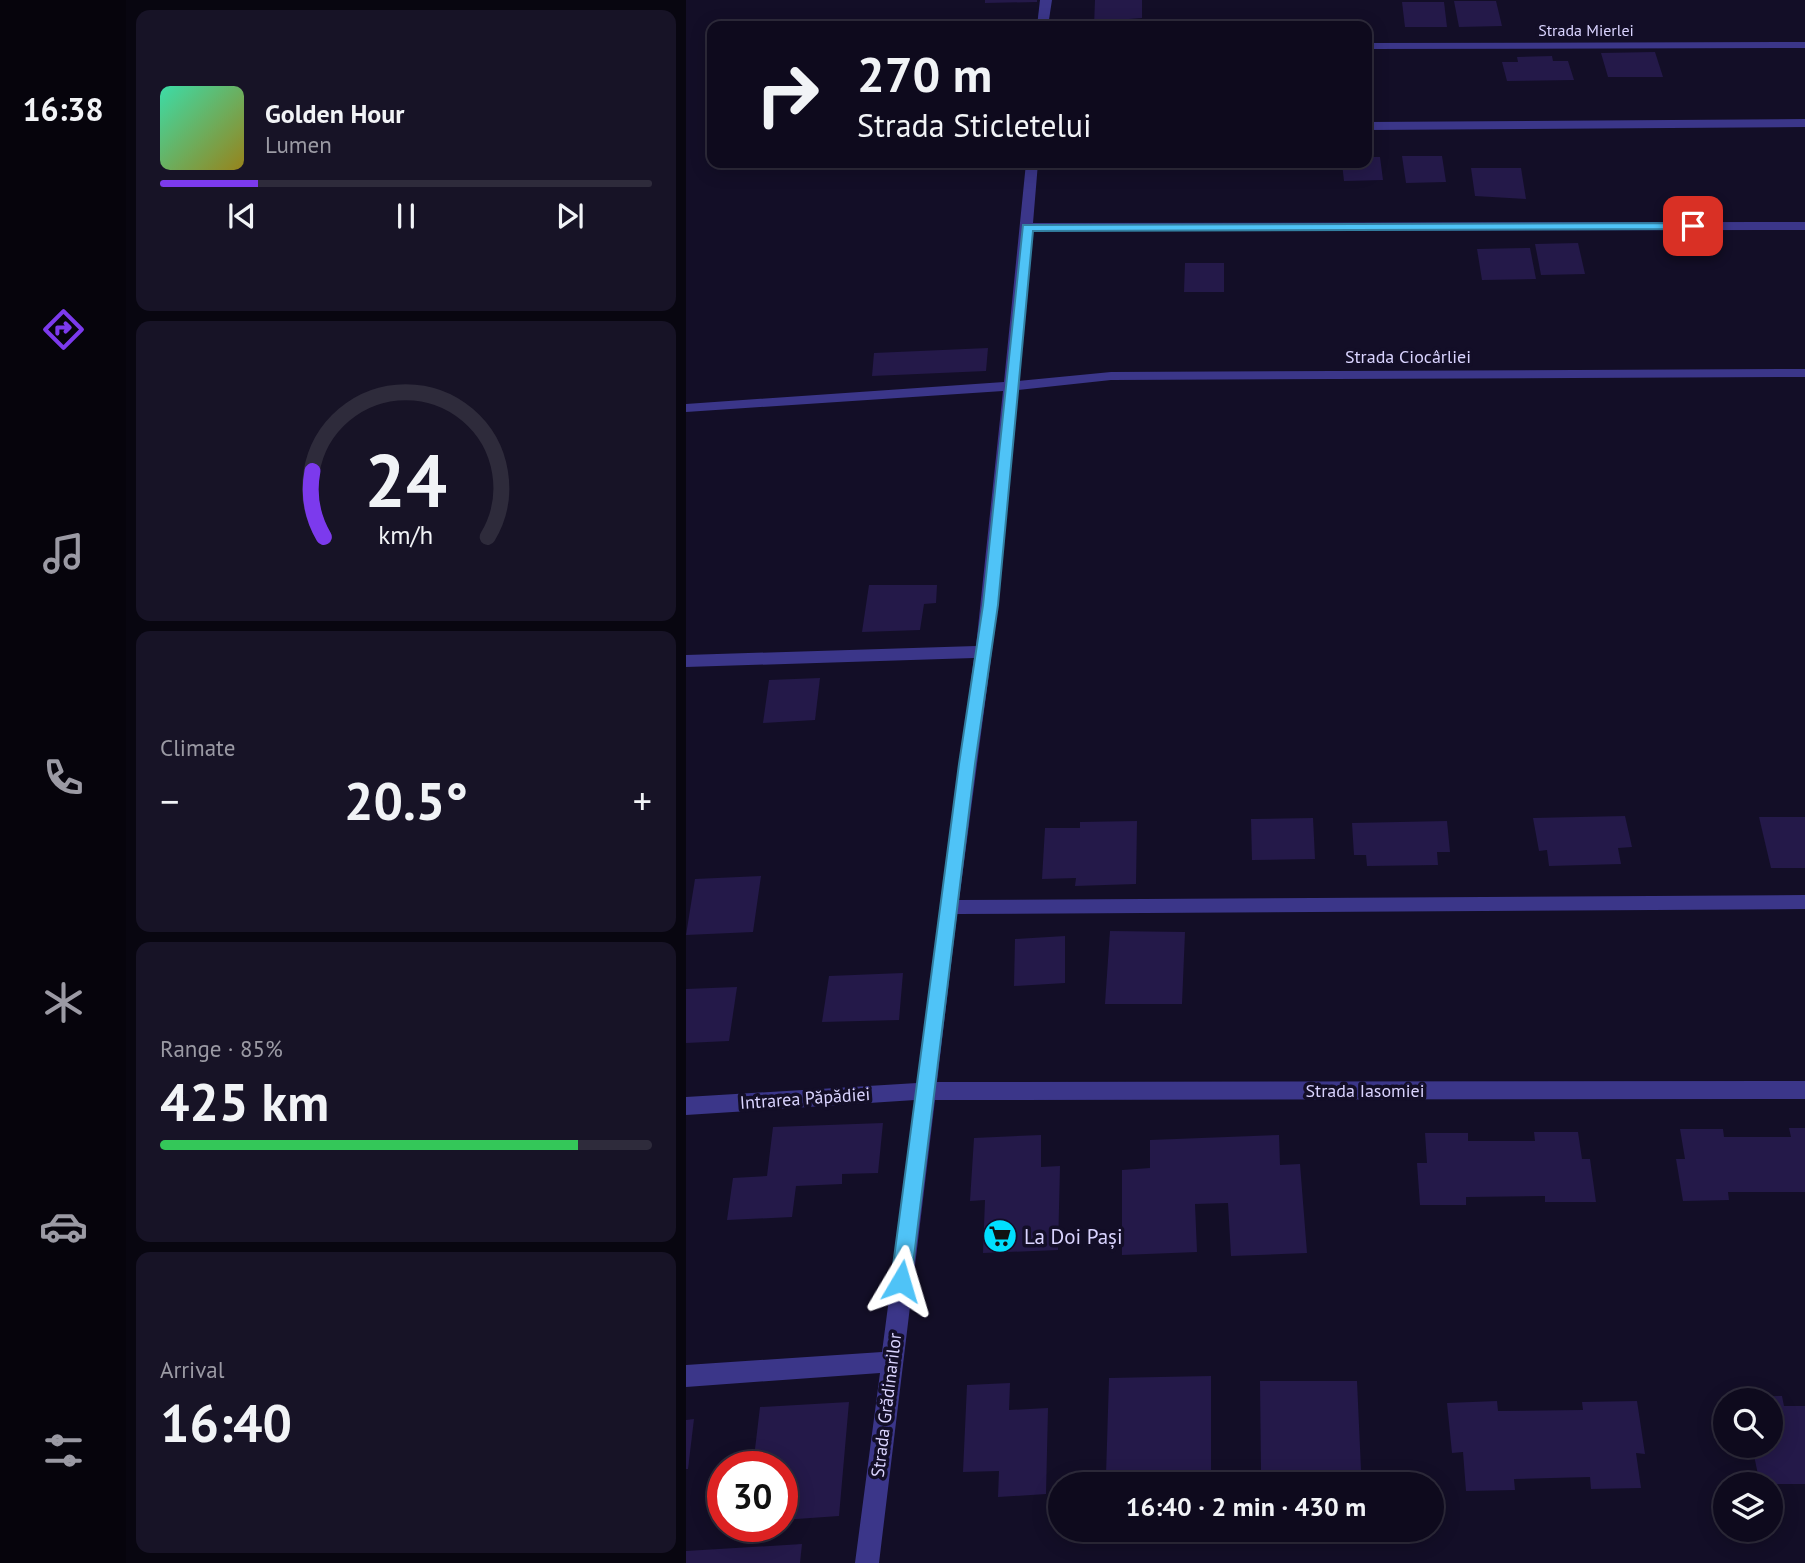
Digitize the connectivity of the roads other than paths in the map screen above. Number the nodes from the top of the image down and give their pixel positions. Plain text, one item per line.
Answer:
1 (1046, 0) edge
2 (1044, 21) edge
3 (1805, 45) edge
4 (1372, 46) edge
5 (1805, 123) edge
6 (1372, 126) edge
7 (1031, 168) edge
8 (1805, 226) edge
9 (1027, 228) junction
10 (1805, 373) edge
11 (1012, 386) junction
12 (686, 408) edge
13 (982, 652) junction
14 (686, 662) edge
15 (1805, 902) edge
16 (949, 907) junction
17 (1805, 1090) edge
18 (925, 1091) junction
19 (686, 1106) edge
20 (891, 1362) junction
21 (686, 1376) edge
22 (867, 1563) edge

1 - 2 street
3 - 4 street, Strada Mierlei
5 - 6 street
7 - 9 street, Strada Grădinarilor
8 - 9 street
9 - 11 street, Strada Grădinarilor
10 - 11 street, Strada Ciocârliei
11 - 12 street, Strada Ciocârliei
11 - 13 street, Strada Grădinarilor
13 - 14 street
13 - 16 street, Strada Grădinarilor
15 - 16 street
16 - 18 street, Strada Grădinarilor
17 - 18 street, Strada Iasomiei
18 - 19 street, Intrarea Păpădiei
18 - 20 street, Strada Grădinarilor
20 - 21 street
20 - 22 street, Strada Grădinarilor

